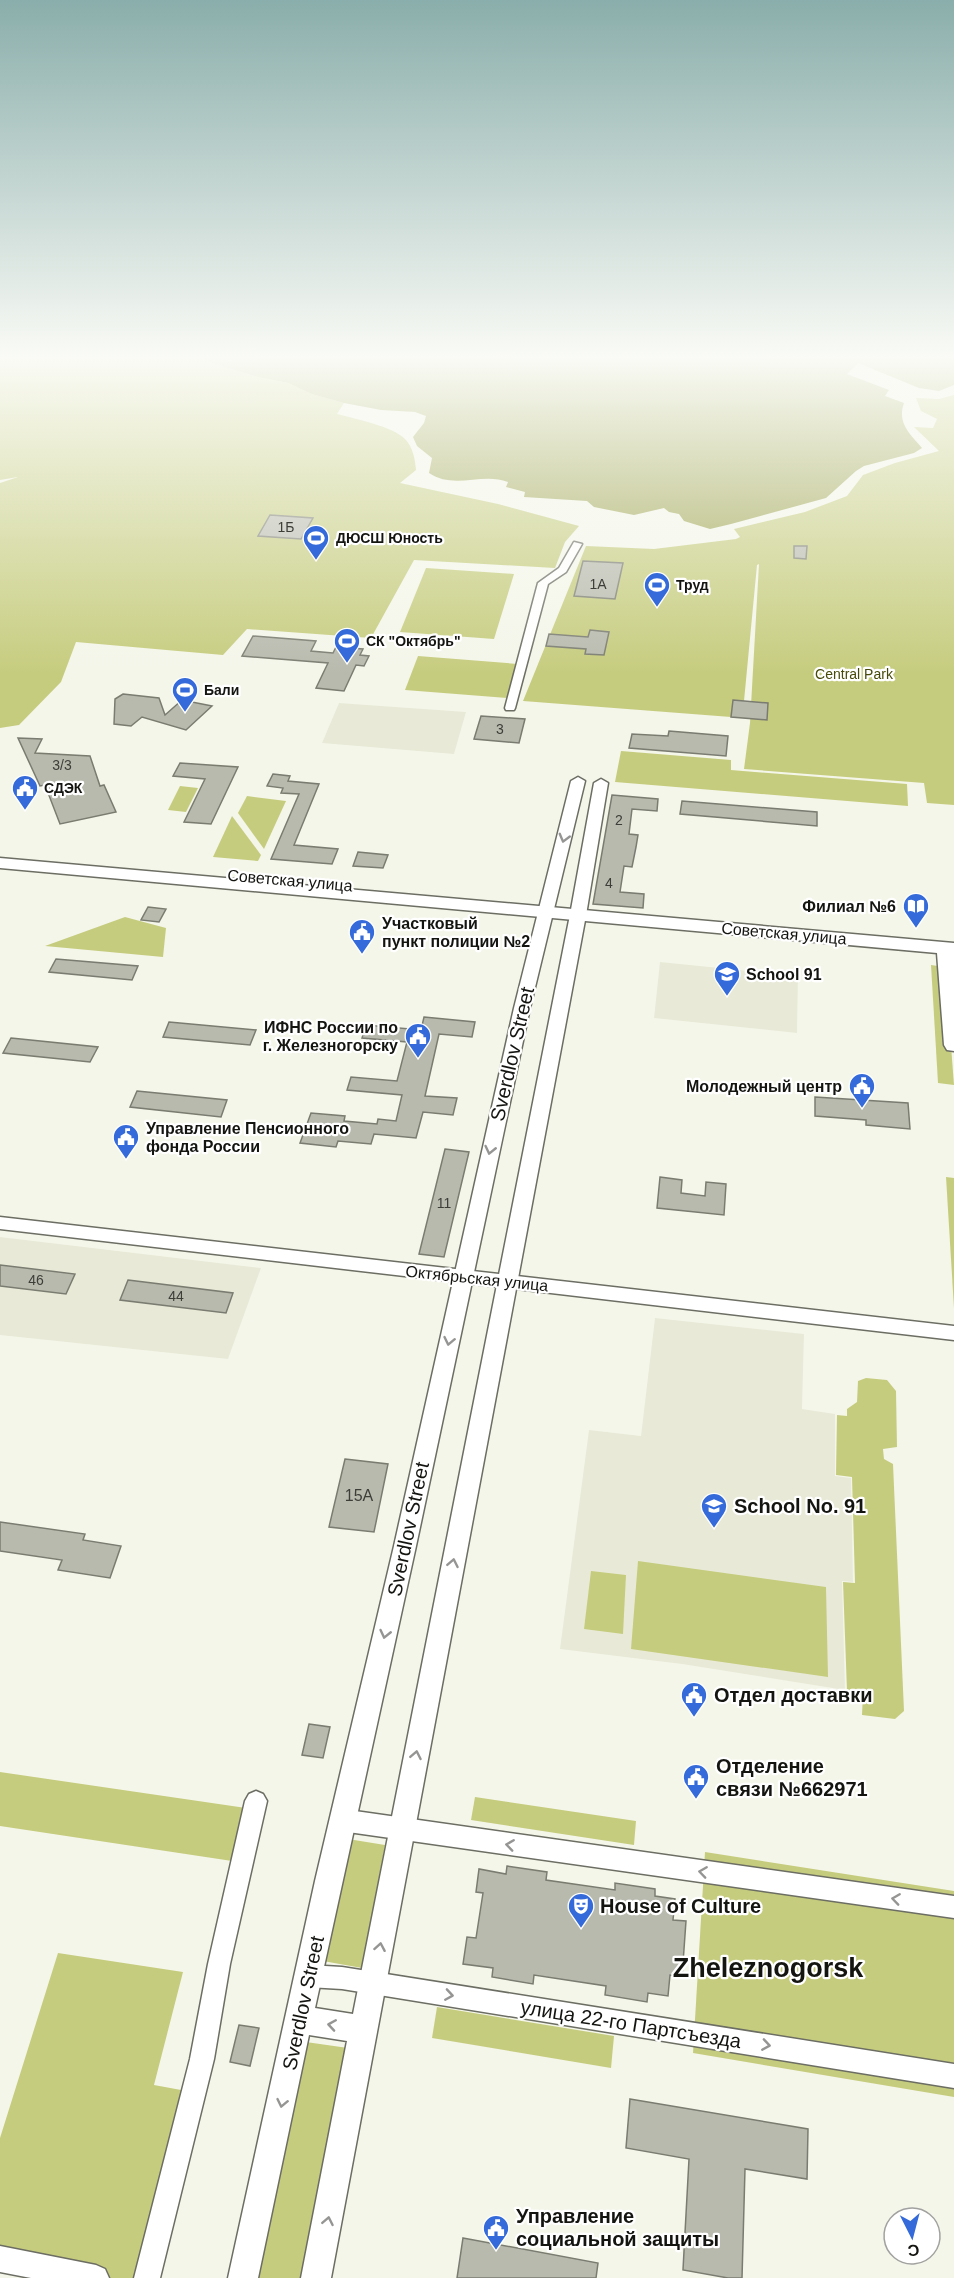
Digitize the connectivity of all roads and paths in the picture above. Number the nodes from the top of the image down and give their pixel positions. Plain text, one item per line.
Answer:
1 (577, 544) dead end
2 (510, 708) dead end
3 (578, 781) dead end
4 (601, 783) dead end
5 (0, 854) edge
6 (0, 862) edge
7 (547, 908) junction
8 (578, 915) junction
9 (950, 948) edge
10 (954, 1045) edge
11 (0, 1223) edge
12 (462, 1277) junction
13 (506, 1281) junction
14 (954, 1333) edge
15 (256, 1801) dead end
16 (342, 1820) junction
17 (402, 1829) junction
18 (954, 1907) edge
19 (308, 1976) junction
20 (374, 1984) junction
21 (300, 2020) junction
22 (365, 2030) junction
23 (954, 2076) edge
24 (0, 2259) edge
25 (96, 2278) edge
26 (147, 2278) edge
27 (243, 2278) edge
28 (316, 2278) edge

1 - 2 street
3 -> 7 street, Sverdlov Street
4 - 8 street, Sverdlov Street
5 - 7 main road, Советская улица
6 - 7 main road, Советская улица
7 - 8 main road, Советская улица
7 -> 12 street, Sverdlov Street
8 - 9 main road, Советская улица
8 - 13 street, Sverdlov Street
9 - 10 main road
11 - 12 street, Октябрьская улица
12 - 13 street, Октябрьская улица
12 -> 16 street, Sverdlov Street
13 - 14 street, Октябрьская улица
17 -> 13 street, Sverdlov Street
15 - 26 street
16 - 17 street
16 - 19 street, Sverdlov Street
18 -> 17 street
20 -> 17 street, Sverdlov Street
19 - 20 street, улица 22-го Партсъезда
19 - 21 street, Sverdlov Street
20 - 22 street, Sverdlov Street
20 -> 23 street, улица 22-го Партсъезда
22 -> 21 street
21 -> 27 street, Sverdlov Street
28 -> 22 street, Sverdlov Street
24 - 25 street

